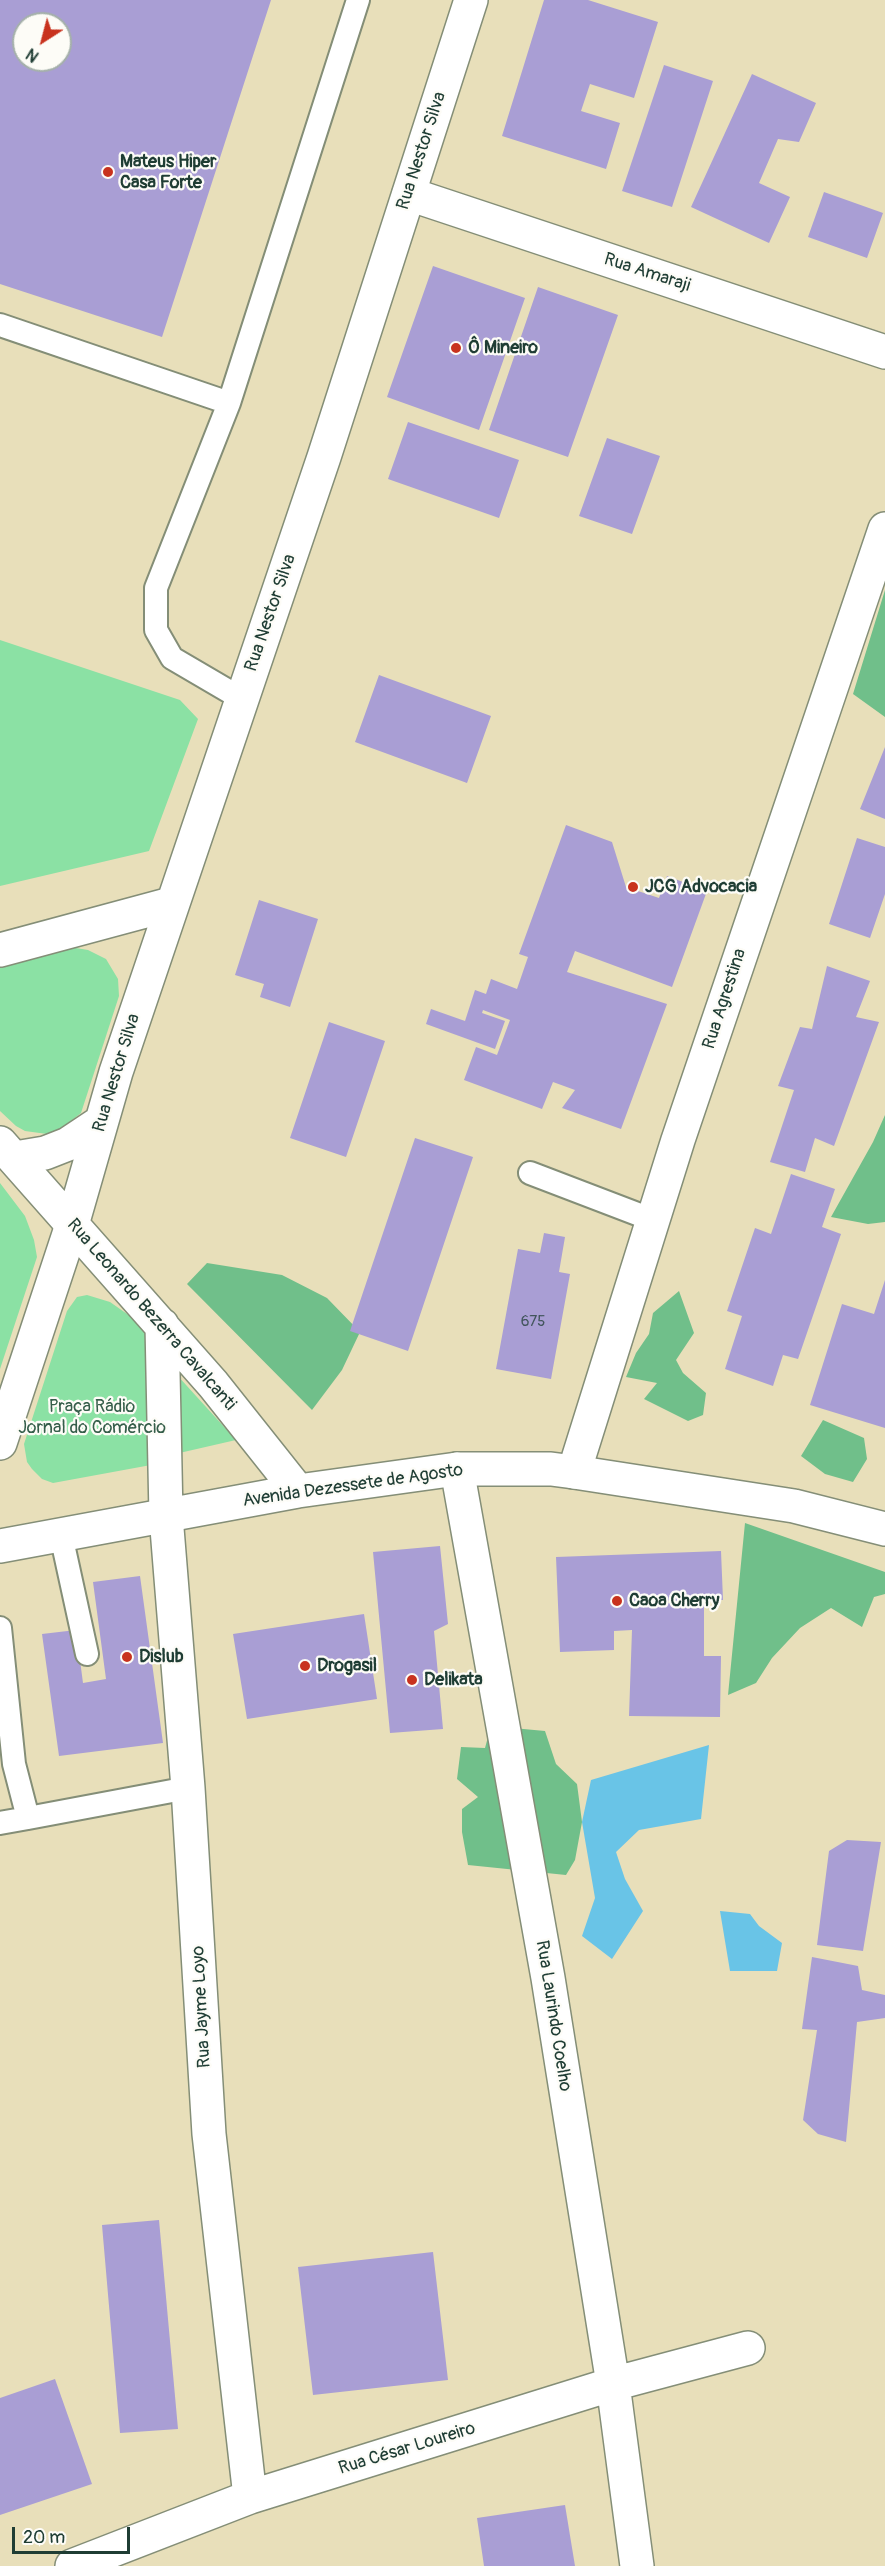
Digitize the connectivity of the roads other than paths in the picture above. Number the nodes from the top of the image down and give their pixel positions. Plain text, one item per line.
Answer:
1 (358, 0) edge
2 (471, 0) edge
3 (409, 194) junction
4 (0, 325) edge
5 (885, 352) edge
6 (229, 403) junction
7 (885, 530) edge
8 (242, 699) junction
9 (171, 904) junction
10 (0, 950) edge
11 (101, 1122) junction
12 (7, 1150) edge
13 (530, 1173) dead end
14 (653, 1220) junction
15 (72, 1225) junction
16 (162, 1325) junction
17 (0, 1443) edge
18 (457, 1469) junction
19 (574, 1472) junction
20 (298, 1491) junction
21 (166, 1516) junction
22 (885, 1529) edge
23 (62, 1535) junction
24 (0, 1546) edge
25 (0, 1628) edge
26 (87, 1654) dead end
27 (188, 1788) junction
28 (28, 1818) junction
29 (0, 1823) edge
30 (748, 2348) dead end
31 (613, 2384) junction
32 (250, 2498) junction
33 (72, 2566) edge
34 (637, 2566) edge

1 - 6 lane
2 - 3 street, Rua Nestor Silva
3 - 5 street, Rua Amaraji
3 - 8 street, Rua Nestor Silva
4 - 6 lane
6 - 8 lane
7 - 14 street, Rua Agrestina
8 - 9 street, Rua Nestor Silva
9 - 10 street
9 - 11 street, Rua Nestor Silva
11 - 12 street
11 - 15 street, Rua Nestor Silva
12 - 15 street, Rua Leonardo Bezerra Cavalcanti
13 - 14 lane
14 - 19 street, Rua Agrestina
15 - 16 street, Rua Leonardo Bezerra Cavalcanti
15 - 17 street, Rua Nestor Silva
16 - 20 street, Rua Leonardo Bezerra Cavalcanti
16 - 21 street
18 - 19 street, Avenida Dezessete de Agosto
18 - 20 street, Avenida Dezessete de Agosto
18 - 31 street, Rua Laurindo Coelho
19 - 22 street, Avenida Dezessete de Agosto
20 - 21 street, Avenida Dezessete de Agosto
21 - 23 street, Avenida Dezessete de Agosto
21 - 27 street, Rua Jayme Loyo
23 - 24 street, Avenida Dezessete de Agosto
23 - 26 lane
25 - 28 lane
27 - 28 lane
27 - 32 street, Rua Jayme Loyo
28 - 29 lane
30 - 31 street, Rua César Loureiro
31 - 32 street, Rua César Loureiro
31 - 34 street, Rua Laurindo Coelho
32 - 33 street, Rua César Loureiro

